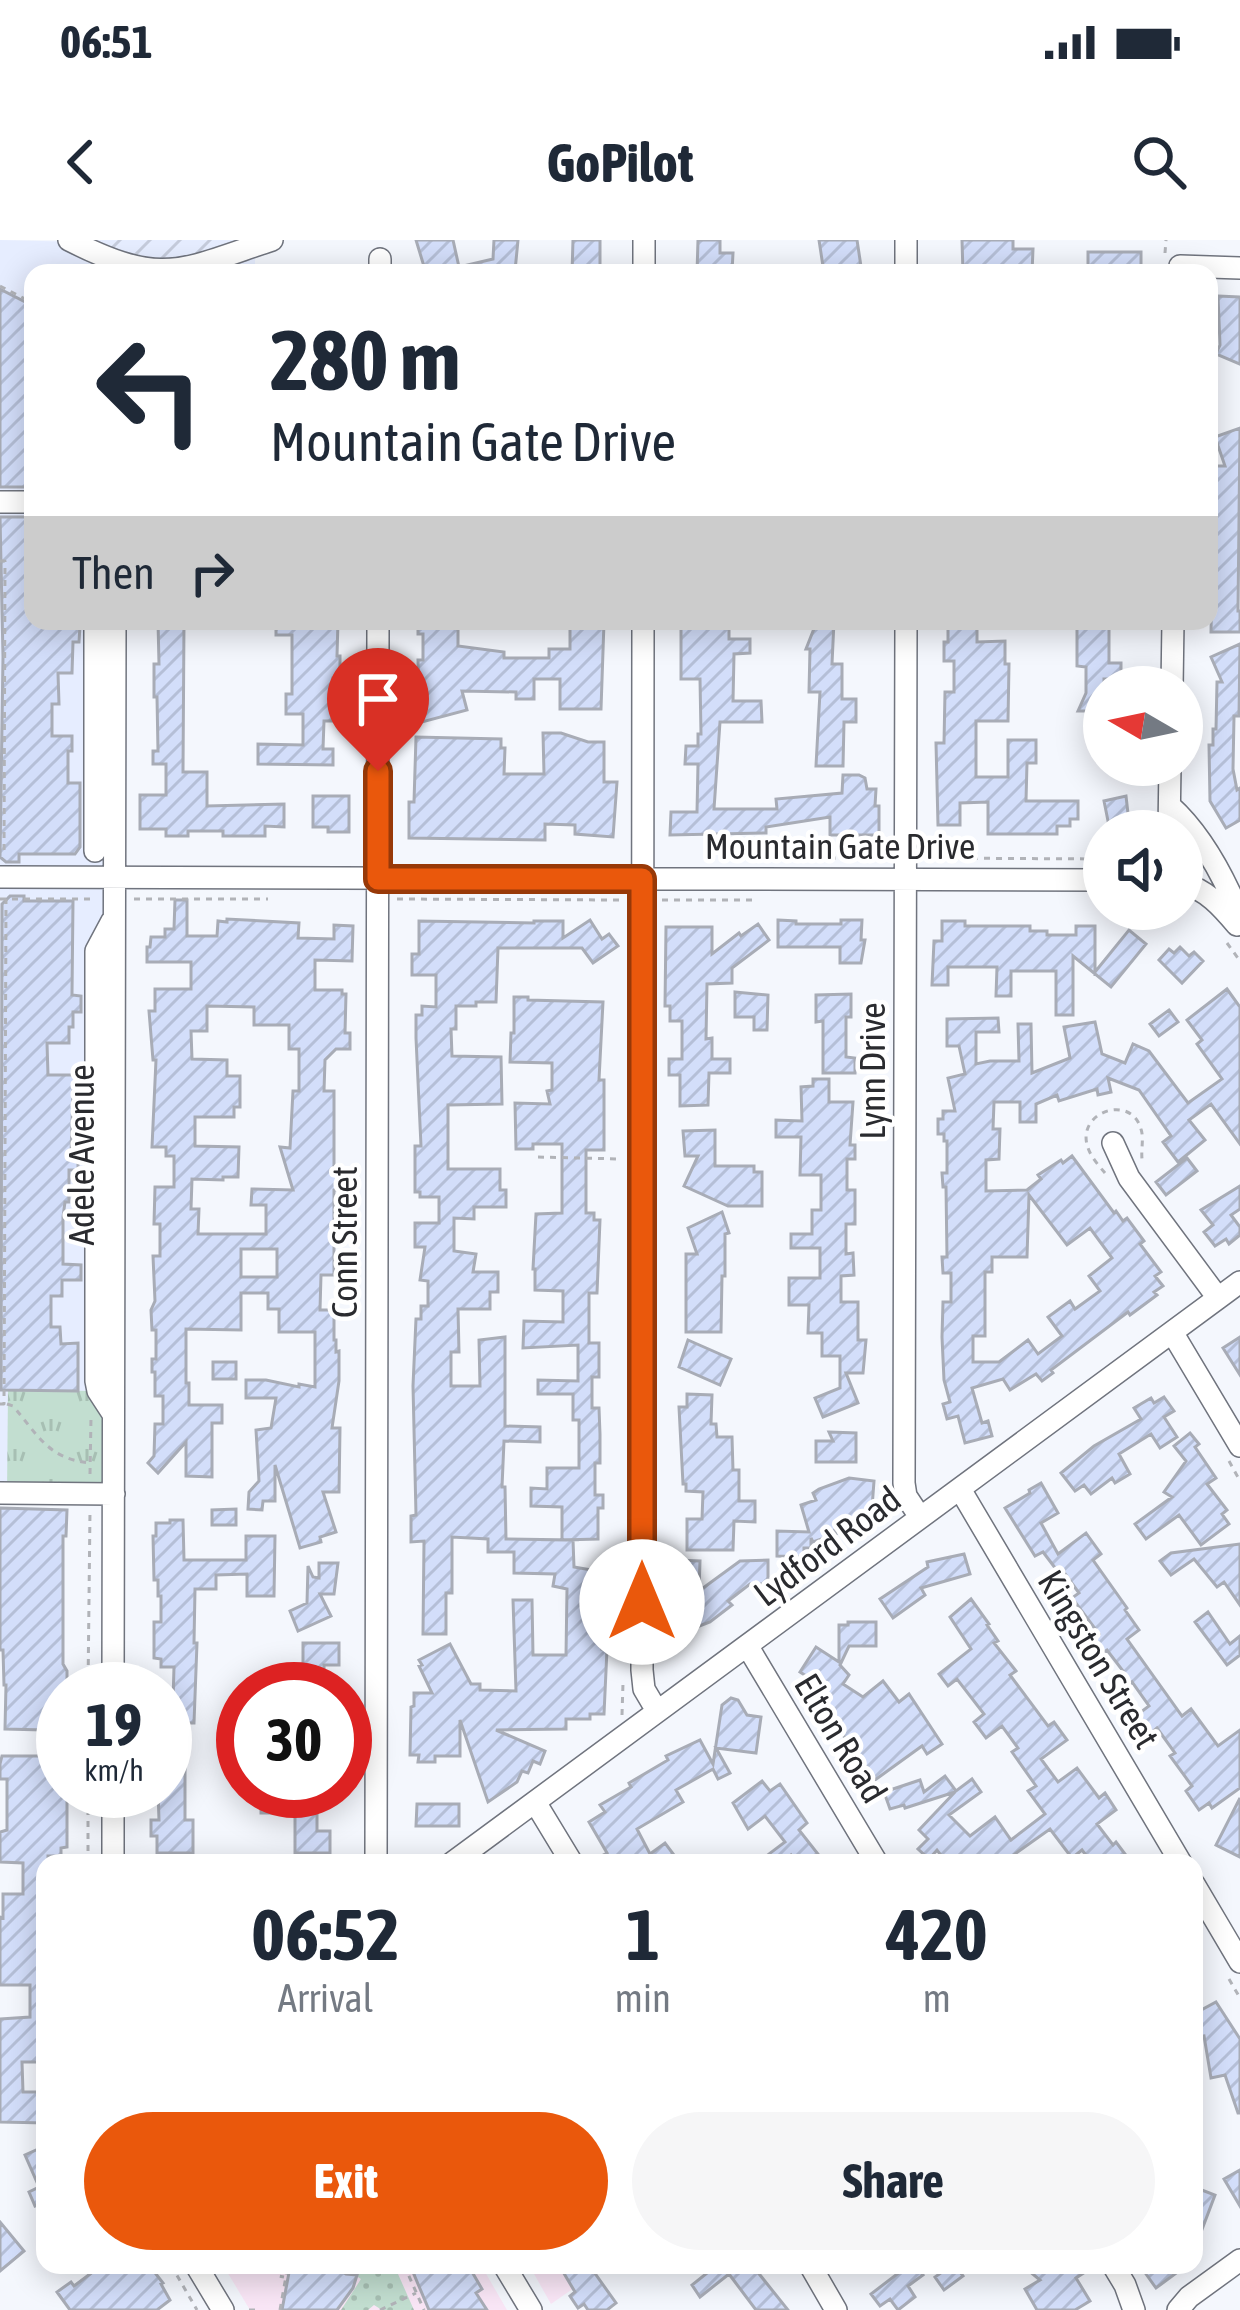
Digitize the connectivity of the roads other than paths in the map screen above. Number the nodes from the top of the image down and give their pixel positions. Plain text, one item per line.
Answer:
1 (272, 240) edge
2 (74, 242) edge
3 (121, 264) edge
4 (198, 264) edge
5 (95, 630) edge
6 (115, 630) edge
7 (378, 630) edge
8 (643, 630) edge
9 (906, 630) edge
10 (1174, 630) edge
11 (1178, 666) edge
12 (1174, 786) edge
13 (1170, 806) junction
14 (105, 810) junction
15 (1170, 810) edge
16 (95, 851) dead end
17 (115, 878) junction
18 (378, 879) junction
19 (642, 879) junction
20 (905, 879) junction
21 (1083, 880) edge
22 (2, 883) edge
23 (1203, 894) edge
24 (114, 906) junction
25 (1240, 916) edge
26 (1240, 928) edge
27 (1113, 1143) dead end
28 (1240, 1282) edge
29 (1218, 1298) junction
30 (1172, 1332) junction
31 (114, 1414) junction
32 (1240, 1446) edge
33 (960, 1489) junction
34 (0, 1493) edge
35 (114, 1493) junction
36 (920, 1517) junction
37 (748, 1647) junction
38 (113, 1662) edge
39 (657, 1711) junction
40 (536, 1802) junction
41 (113, 1818) edge
42 (113, 1854) edge
43 (376, 1854) edge
44 (464, 1854) edge
45 (567, 1854) edge
46 (872, 1854) edge
47 (1176, 1854) edge
48 (1203, 1899) edge
49 (1240, 1962) edge
50 (1240, 2260) edge
51 (201, 2274) edge
52 (509, 2274) edge
53 (815, 2274) edge
54 (1119, 2275) edge
55 (1183, 2304) edge
56 (223, 2310) edge
57 (531, 2310) edge
58 (836, 2310) edge
59 (1134, 2310) edge
60 (1148, 2310) edge
61 (1159, 2310) edge

1 - 4 street
2 - 3 street
5 - 14 street
6 - 14 street, Adele Avenue
7 - 18 street, Conn Street
8 - 19 street
9 - 20 street, Lynn Drive
10 - 11 street
12 - 13 street
13 - 15 street
13 - 25 street
14 - 16 street
14 - 17 street, Adele Avenue
17 - 18 street, Mountain Gate Drive
17 - 22 street, Mountain Gate Drive
17 - 24 street, Adele Avenue
18 - 19 street, Mountain Gate Drive
18 - 43 street, Conn Street
19 - 20 street, Mountain Gate Drive
19 - 39 street
20 - 21 street, Mountain Gate Drive
20 - 36 street, Lynn Drive
23 - 26 street
24 - 31 street, Adele Avenue
24 - 31 street
27 - 29 street
28 - 29 street, Lydford Road
29 - 30 street, Lydford Road
30 - 32 street
30 - 33 street, Lydford Road
31 - 35 street, Adele Avenue
33 - 36 street, Lydford Road
33 - 47 street, Kingston Street
34 - 35 street
35 - 38 street, Adele Avenue
36 - 37 street, Lydford Road
37 - 39 street, Lydford Road
37 - 46 street, Elton Road
39 - 40 street, Lydford Road
40 - 44 street, Lydford Road
40 - 45 street
41 - 42 street
48 - 49 street
50 - 55 street
51 - 56 street
52 - 57 street
53 - 58 street
54 - 59 street
54 - 60 street
55 - 61 street

